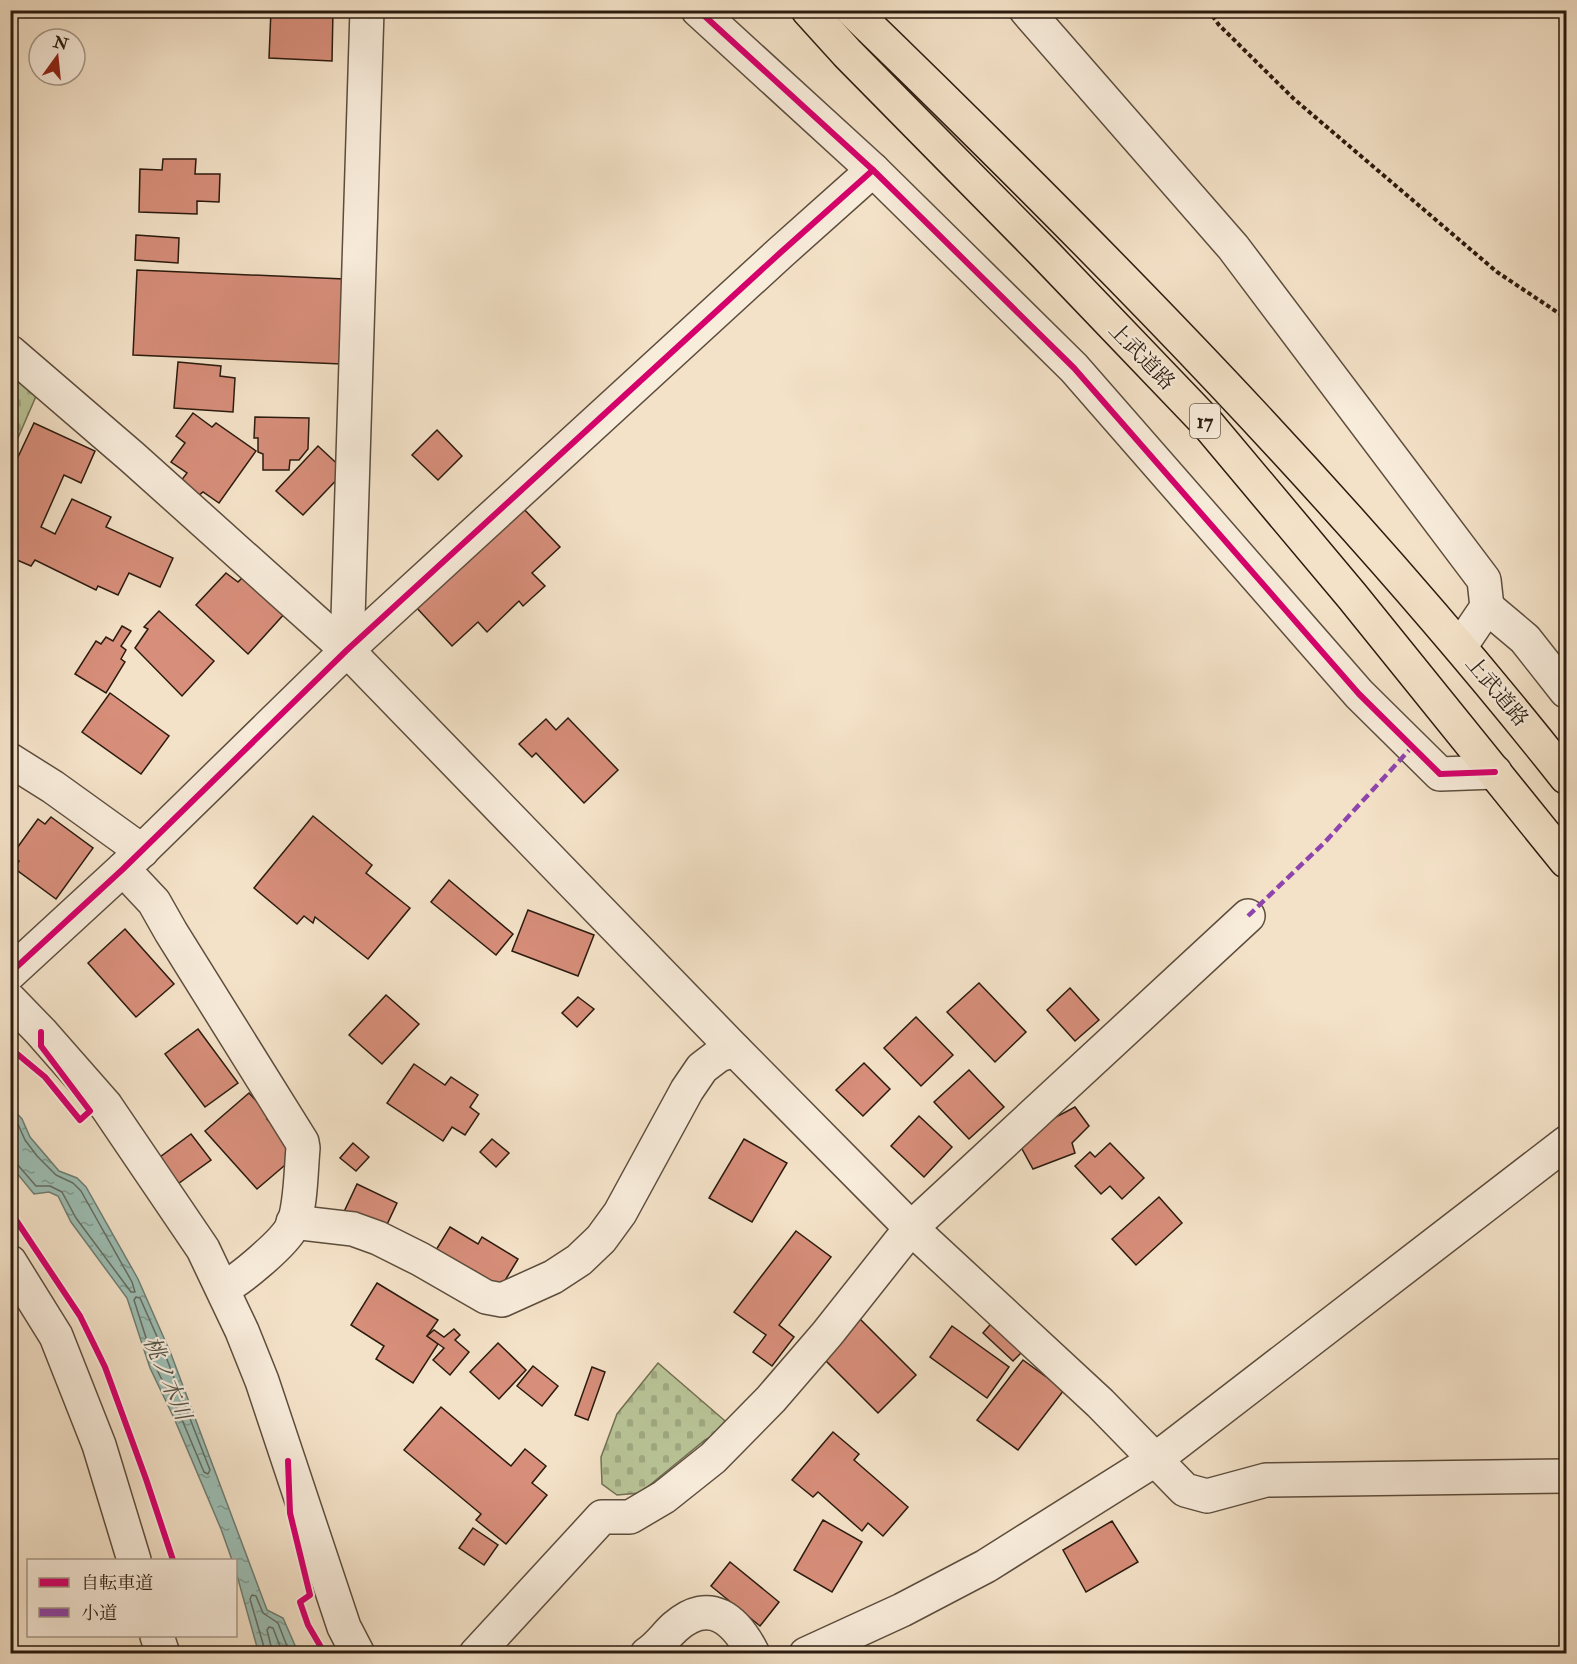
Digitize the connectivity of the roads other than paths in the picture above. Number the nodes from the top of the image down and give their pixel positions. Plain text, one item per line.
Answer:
1 (367, 10) edge
2 (698, 10) edge
3 (797, 10) edge
4 (808, 10) edge
5 (1026, 10) edge
6 (861, 17) edge
7 (847, 53) junction
8 (873, 170) junction
9 (10, 352) edge
10 (1488, 607) junction
11 (1460, 647) junction
12 (347, 650) junction
13 (1566, 691) edge
14 (10, 760) edge
15 (1495, 772) junction
16 (1566, 777) edge
17 (132, 860) junction
18 (1566, 861) edge
19 (1248, 916) dead end
20 (10, 973) edge
21 (10, 1000) edge
22 (735, 1050) junction
23 (1566, 1143) edge
24 (293, 1222) junction
25 (911, 1228) junction
26 (10, 1262) edge
27 (223, 1288) junction
28 (1156, 1459) junction
29 (1566, 1476) edge
30 (134, 1559) edge
31 (158, 1637) edge
32 (163, 1653) edge
33 (358, 1653) edge
34 (476, 1653) edge
35 (647, 1653) edge
36 (753, 1653) edge
37 (806, 1653) edge

1 - 12 street
2 - 8 street
3 - 7 highway
4 - 7 highway, 上武道路 / 17
5 - 10 street
6 - 11 highway, 上武道路 / 17
7 - 15 highway, 上武道路 / 17
8 - 12 street
8 - 15 street
9 - 12 street
10 - 11 street
10 - 13 street
11 - 16 highway, 上武道路 / 17
12 - 17 street
12 - 22 street
14 - 17 street
15 - 18 highway, 上武道路 / 17
17 - 20 street
17 - 24 street
19 - 25 street
21 - 27 street
22 - 24 street
22 - 25 street
23 - 28 street
24 - 27 street
25 - 28 street
25 - 34 street
26 - 30 street
27 - 33 street
28 - 29 street
28 - 37 street
31 - 32 street
35 - 36 street

